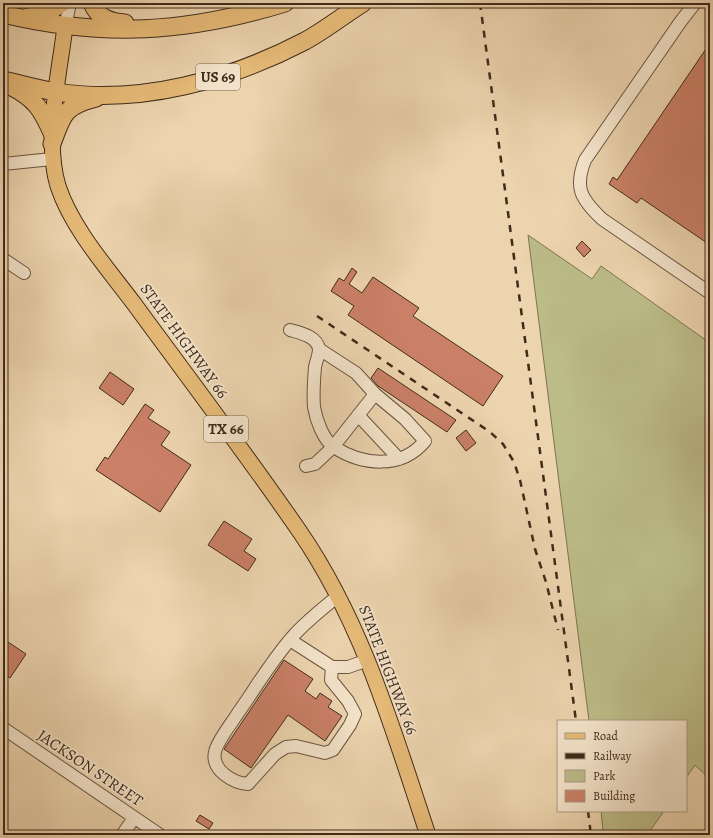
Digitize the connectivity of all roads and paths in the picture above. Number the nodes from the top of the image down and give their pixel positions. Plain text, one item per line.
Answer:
1 (62, 3) edge
2 (70, 3) edge
3 (92, 3) edge
4 (285, 3) edge
5 (363, 3) edge
6 (695, 3) edge
7 (247, 14) junction
8 (9, 16) edge
9 (65, 27) junction
10 (3, 81) edge
11 (57, 92) junction
12 (111, 94) junction
13 (53, 146) junction
14 (3, 164) edge
15 (3, 259) edge
16 (24, 274) dead end
17 (710, 293) edge
18 (290, 330) dead end
19 (319, 349) junction
20 (375, 394) junction
21 (358, 415) junction
22 (333, 447) junction
23 (399, 459) junction
24 (306, 466) dead end
25 (338, 596) junction
26 (290, 640) junction
27 (368, 660) junction
28 (332, 667) junction
29 (3, 728) edge
30 (134, 818) junction
31 (122, 835) edge
32 (160, 835) edge
33 (428, 835) edge

1 - 8 highway
2 - 9 street
3 - 7 highway
4 - 7 highway
5 - 12 highway, US 69
6 - 17 street
7 - 9 highway
8 - 9 highway
9 - 11 main road, STATE HIGHWAY 66 / TX 66
10 - 11 highway, US 69
10 - 13 highway
11 - 12 highway, US 69
11 - 13 main road, STATE HIGHWAY 66 / TX 66
12 - 13 highway
13 - 14 street
13 - 25 main road, STATE HIGHWAY 66 / TX 66
15 - 16 street
18 - 19 street
19 - 20 street
19 - 22 street
20 - 21 street
20 - 23 street
21 - 22 street
21 - 23 street
22 - 23 street
22 - 24 street
25 - 26 street
25 - 27 main road, STATE HIGHWAY 66 / TX 66
26 - 28 street
26 - 28 street
27 - 28 street
27 - 33 main road, STATE HIGHWAY 66 / TX 66
29 - 30 street, JACKSON STREET
30 - 31 street
30 - 32 street, JACKSON STREET

